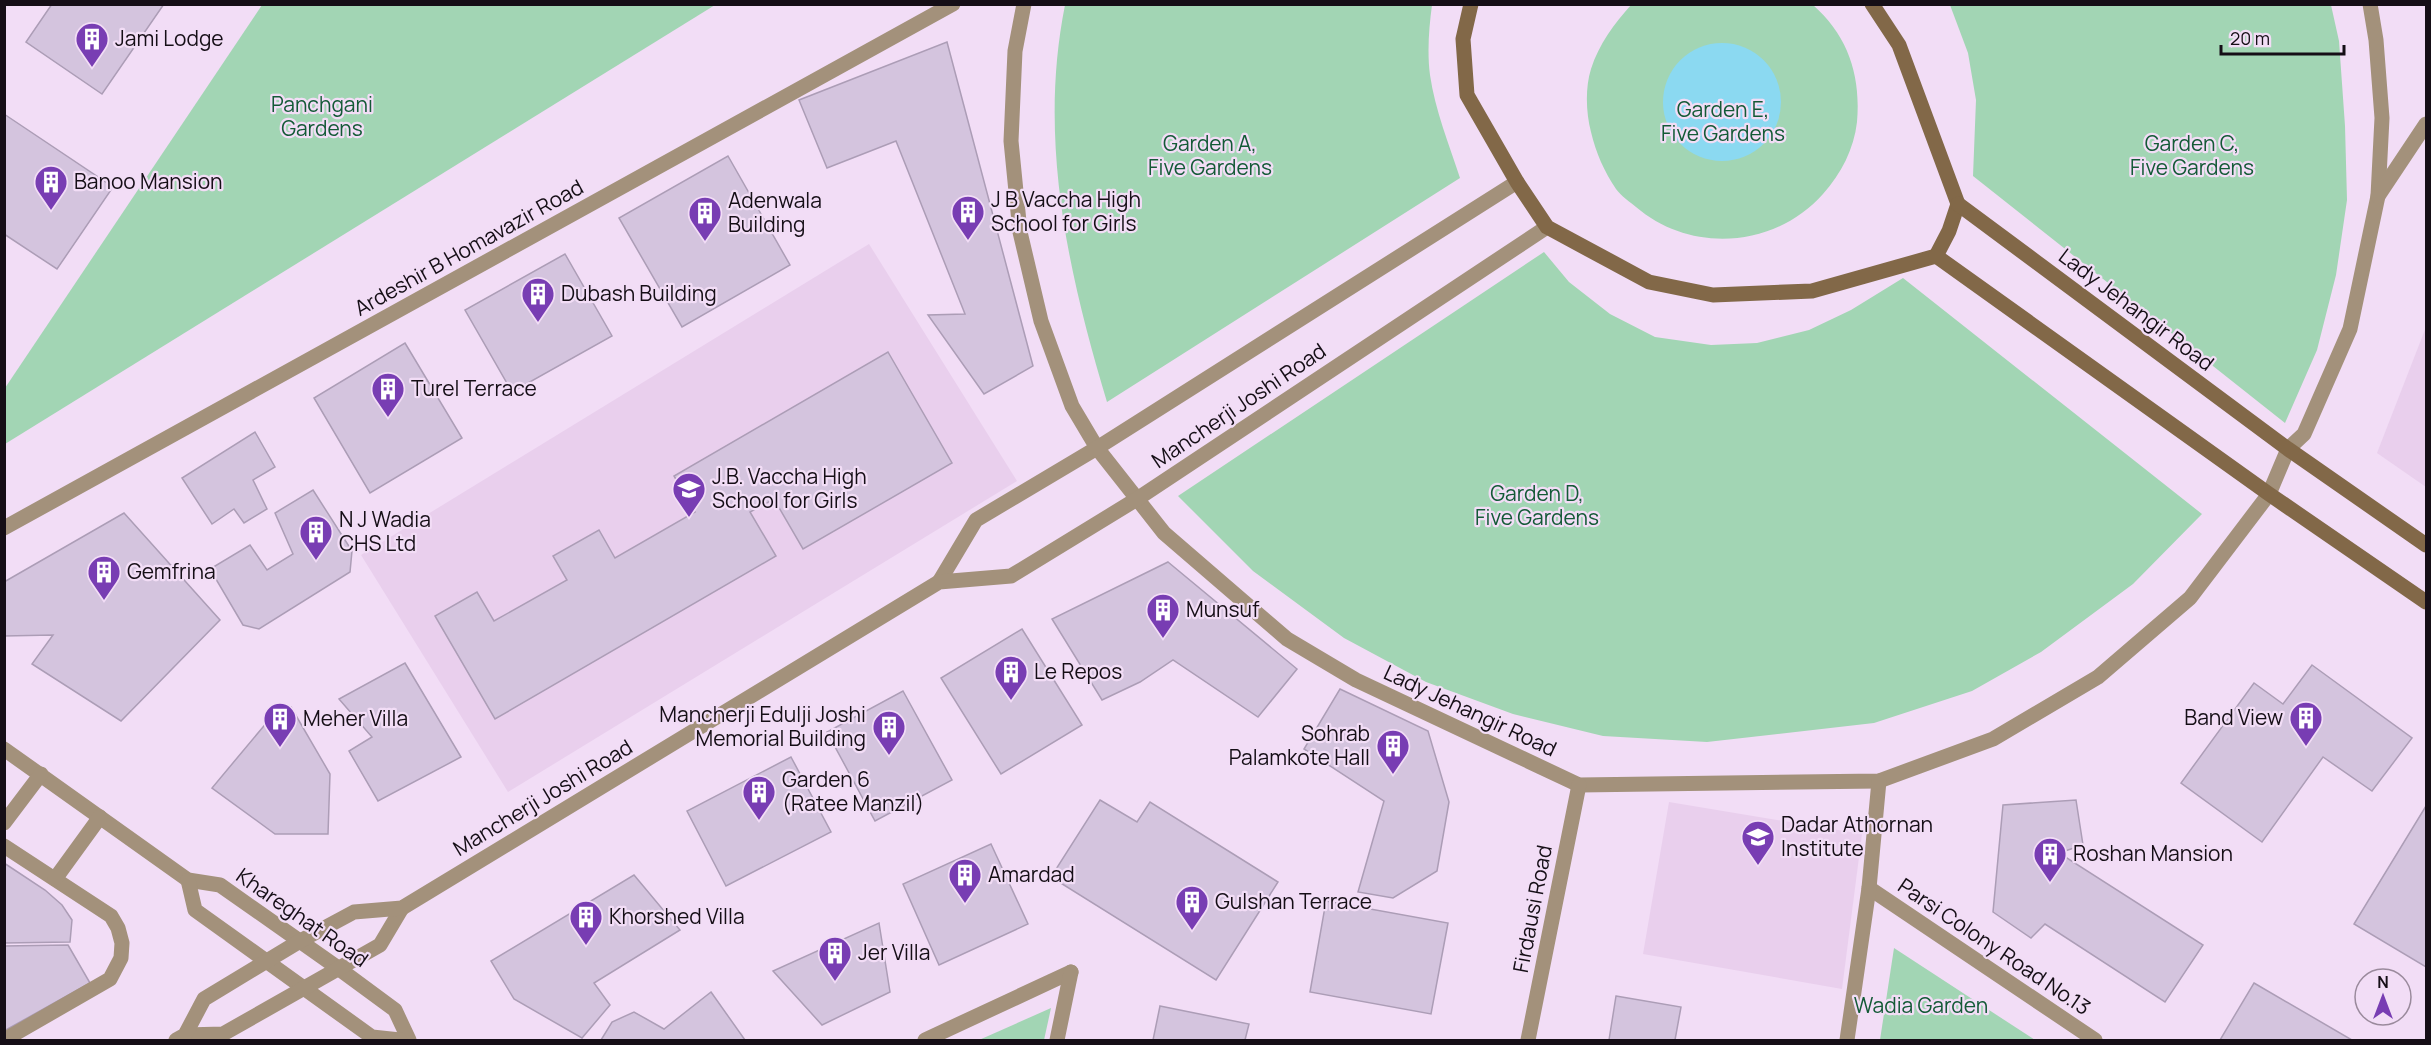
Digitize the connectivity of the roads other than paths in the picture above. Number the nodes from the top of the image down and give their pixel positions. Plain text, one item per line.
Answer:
1 (953, 4) edge
2 (1024, 4) edge
3 (1471, 4) edge
4 (1872, 4) edge
5 (2370, 4) edge
6 (2427, 124) edge
7 (1517, 182) junction
8 (2378, 196) junction
9 (1958, 204) junction
10 (1547, 226) junction
11 (1936, 256) junction
12 (1097, 448) junction
13 (2288, 449) junction
14 (2269, 494) junction
15 (1137, 499) junction
16 (4, 528) edge
17 (2427, 545) edge
18 (939, 582) junction
19 (2427, 602) edge
20 (4, 749) edge
21 (40, 774) junction
22 (1879, 781) junction
23 (1578, 785) junction
24 (100, 817) junction
25 (4, 823) edge
26 (4, 846) edge
27 (56, 879) junction
28 (188, 880) junction
29 (1869, 888) junction
30 (402, 908) junction
31 (300, 941) junction
32 (266, 961) junction
33 (338, 968) junction
34 (304, 988) junction
35 (22, 1036) edge
36 (181, 1038) edge
37 (4, 1040) edge
38 (400, 1041) edge
39 (410, 1041) edge
40 (925, 1041) edge
41 (1058, 1041) edge
42 (1528, 1041) edge
43 (1847, 1041) edge
44 (2095, 1041) edge

1 - 16 street, Ardeshir B Homavazir Road
2 - 12 street, Lady Jehangir Road
3 - 7 street
4 - 9 street
5 - 8 street, Lady Jehangir Road
6 - 8 street
7 - 10 street
7 - 12 street, Mancherji Joshi Road
8 - 13 street, Lady Jehangir Road
9 - 11 street
9 - 13 street, Lady Jehangir Road
10 - 11 street
10 - 15 street, Mancherji Joshi Road
11 - 14 street
12 - 15 street, Lady Jehangir Road
12 - 18 street, Mancherji Joshi Road
13 - 14 street, Lady Jehangir Road
13 - 17 street, Lady Jehangir Road
14 - 19 street
14 - 22 street, Lady Jehangir Road
15 - 18 street, Mancherji Joshi Road
15 - 23 street, Lady Jehangir Road
18 - 30 street, Mancherji Joshi Road
20 - 21 street, Khareghat Road
21 - 24 street, Khareghat Road
21 - 25 street
22 - 23 street, Lady Jehangir Road
22 - 29 street
23 - 42 street, Firdausi Road
24 - 27 street
24 - 28 street, Khareghat Road
26 - 27 street
27 - 35 street
28 - 31 street, Khareghat Road
28 - 32 street
29 - 43 street
29 - 44 street, Parsi Colony Road No.13
30 - 31 street, Mancherji Joshi Road
30 - 33 street
31 - 32 street, Mancherji Joshi Road
31 - 33 street, Khareghat Road
32 - 34 street
32 - 36 street, Mancherji Joshi Road
33 - 34 street
33 - 39 street, Khareghat Road
34 - 36 street
34 - 38 street
35 - 37 street
40 - 41 street

